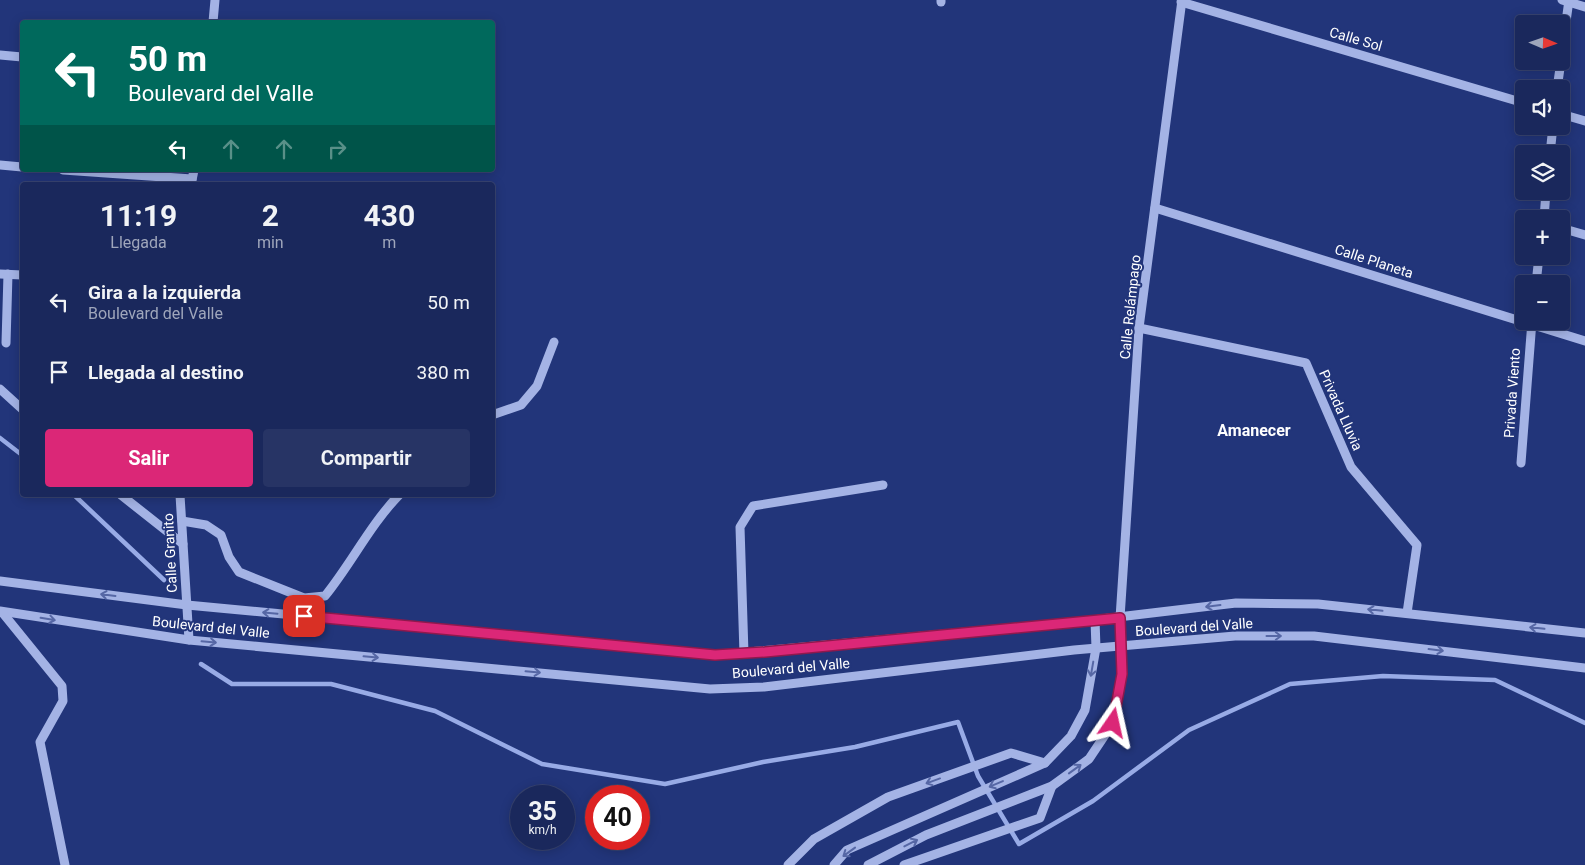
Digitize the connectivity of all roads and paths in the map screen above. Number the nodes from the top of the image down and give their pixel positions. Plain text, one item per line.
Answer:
1 (215, 0) edge
2 (1181, 1) edge
3 (1566, 1) edge
4 (1585, 7) edge
5 (1565, 15) edge
6 (213, 20) edge
7 (0, 55) edge
8 (20, 57) edge
9 (1515, 100) edge
10 (1570, 117) edge
11 (1585, 121) edge
12 (0, 166) edge
13 (20, 167) edge
14 (95, 172) edge
15 (192, 178) edge
16 (1155, 208) junction
17 (1570, 231) edge
18 (1585, 235) edge
19 (4, 274) edge
20 (20, 275) edge
21 (1515, 319) edge
22 (1140, 328) junction
23 (1531, 330) edge
24 (1550, 330) edge
25 (1585, 341) edge
26 (554, 342) dead end
27 (6, 344) dead end
28 (0, 389) edge
29 (20, 407) edge
30 (495, 414) edge
31 (1521, 463) dead end
32 (883, 485) dead end
33 (124, 497) edge
34 (180, 497) edge
35 (397, 497) edge
36 (182, 521) junction
37 (183, 544) junction
38 (0, 582) edge
39 (187, 605) junction
40 (1, 611) edge
41 (1407, 613) junction
42 (1120, 618) junction
43 (1095, 620) junction
44 (1585, 633) edge
45 (189, 640) junction
46 (1120, 646) junction
47 (1096, 648) junction
48 (744, 654) junction
49 (1585, 668) edge
50 (1045, 763) junction
51 (1052, 786) junction
52 (65, 865) edge
53 (788, 865) edge
54 (834, 865) edge
55 (868, 865) edge
56 (904, 865) edge

1 - 6 street
2 - 9 street, Calle Sol
2 - 16 street, Calle Relámpago
3 - 4 street
3 - 5 street
7 - 8 street
10 - 11 street
12 - 13 street
14 - 15 street
16 - 21 street, Calle Planeta
16 - 22 street, Calle Relámpago
17 - 18 street
19 - 20 street
19 - 27 street
22 - 41 street, Privada Lluvia
22 - 42 street, Calle Relámpago
23 - 31 street, Privada Viento
24 - 25 street, Calle Planeta
26 - 30 street
28 - 29 street
32 - 48 street
33 - 37 street
34 - 36 street, Calle Granito
35 - 36 street
36 - 37 street, Calle Granito
37 - 39 street, Calle Granito
39 -> 38 street, Boulevard del Valle
39 - 45 street, Calle Granito
48 -> 39 street, Boulevard del Valle
40 -> 45 street, Boulevard del Valle
40 - 52 street
41 -> 42 street, Boulevard del Valle
44 -> 41 street, Boulevard del Valle
42 - 43 street, Boulevard del Valle
42 - 46 street, Calle Relámpago
43 - 47 street
43 - 48 street, Boulevard del Valle
45 -> 47 street, Boulevard del Valle
46 - 47 street, Boulevard del Valle
46 -> 49 street, Boulevard del Valle
51 -> 46 street, Calle Relámpago
47 -> 50 street
50 -> 53 street
50 -> 54 street
55 -> 51 street, Calle Relámpago
51 - 56 street

